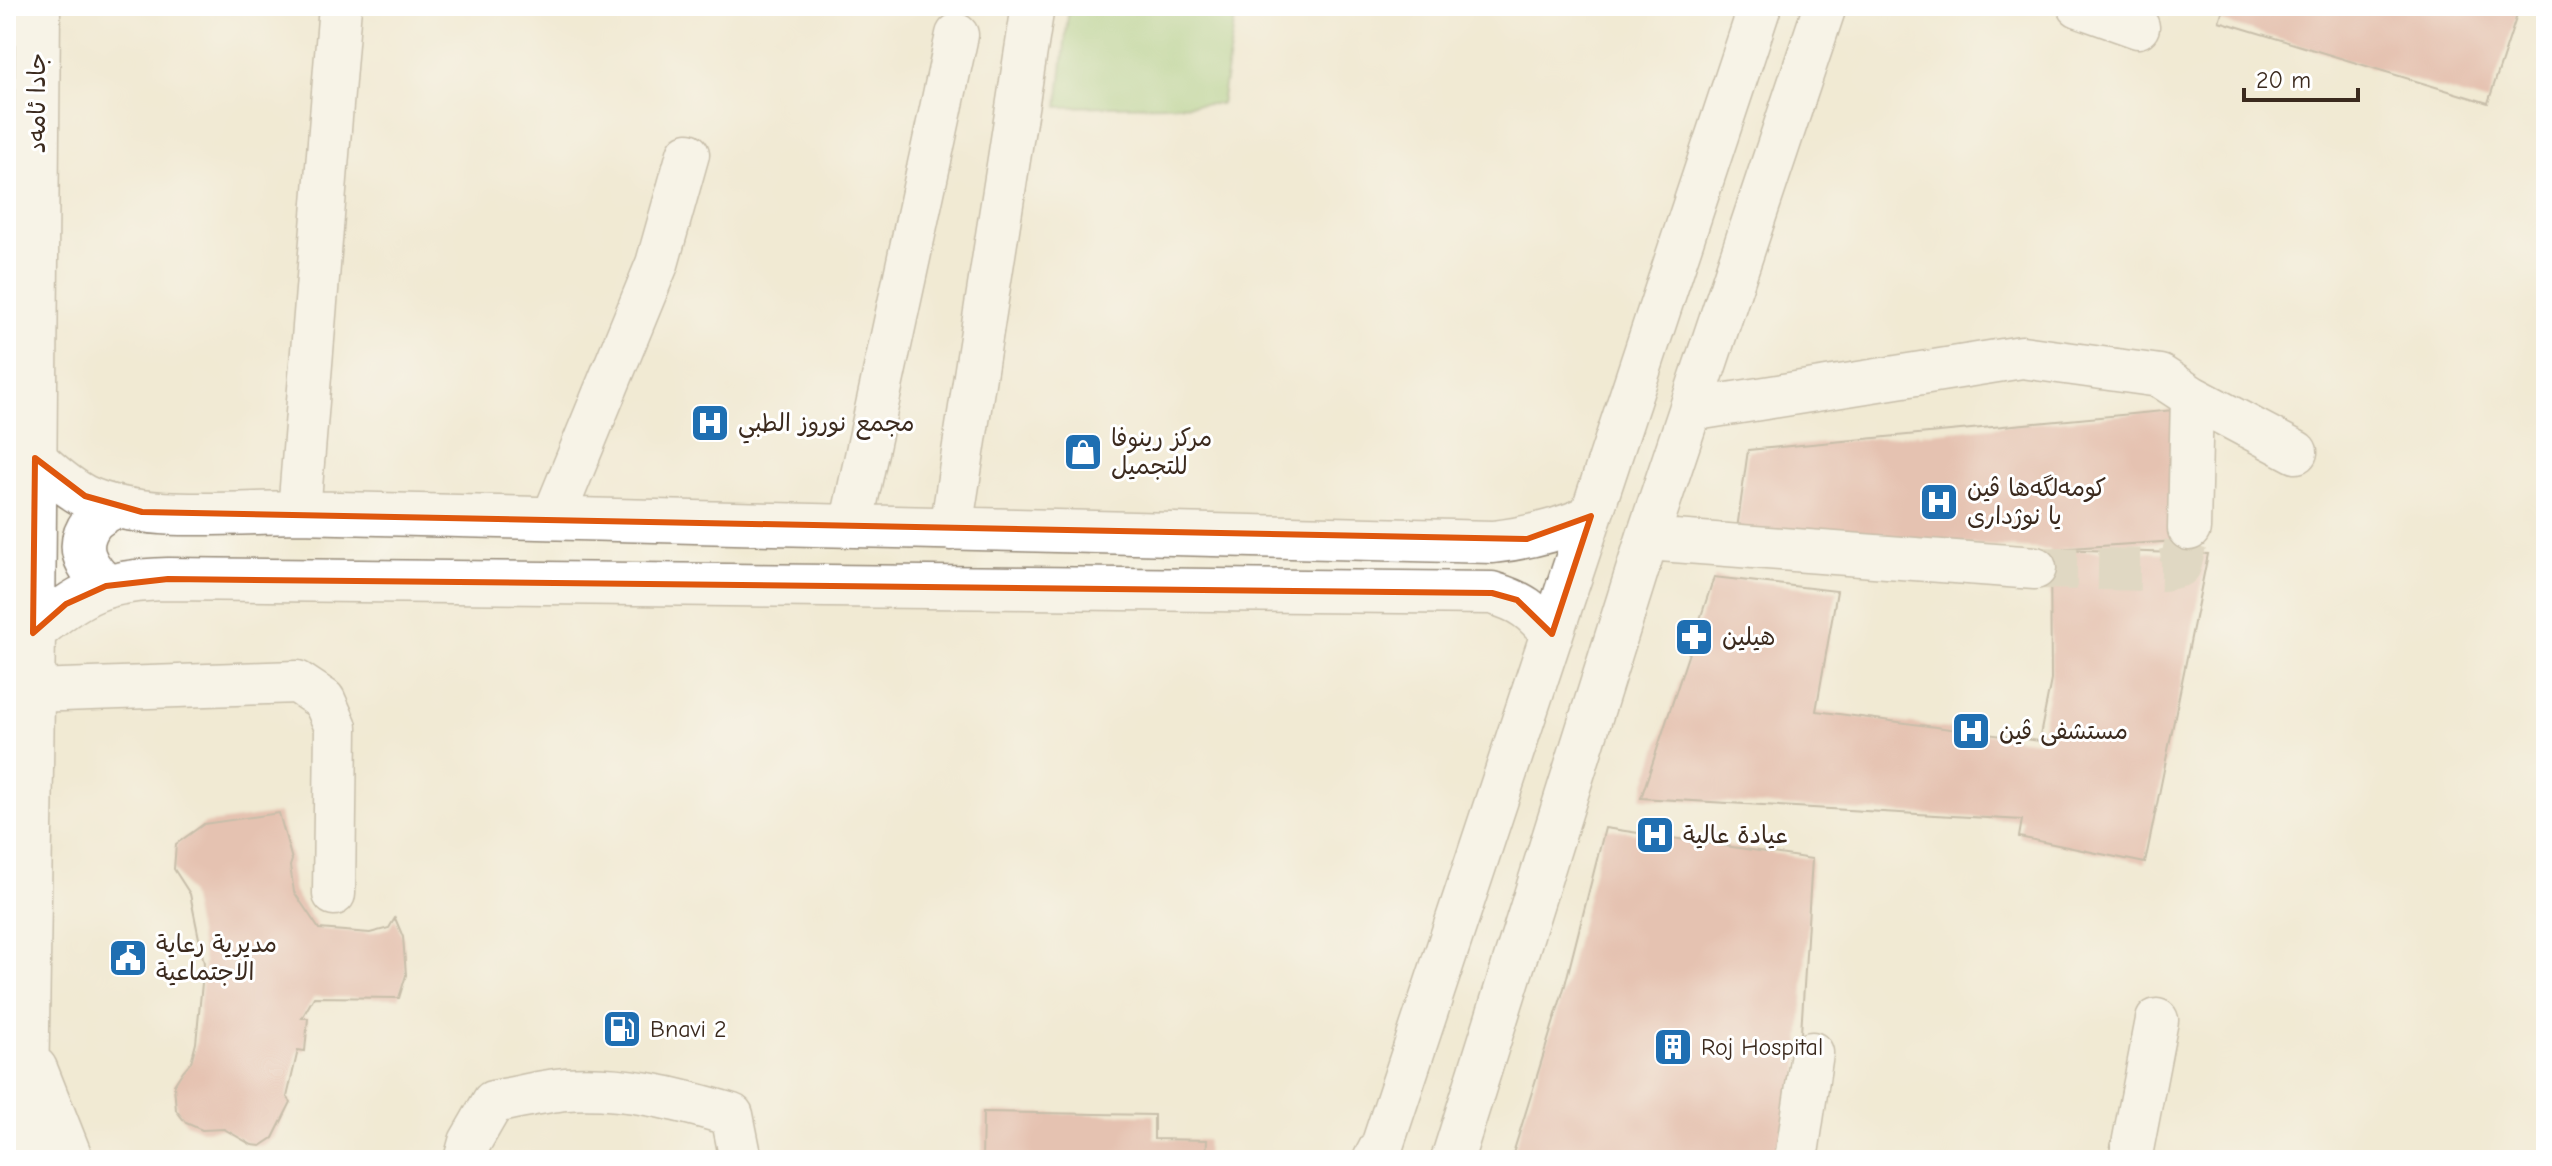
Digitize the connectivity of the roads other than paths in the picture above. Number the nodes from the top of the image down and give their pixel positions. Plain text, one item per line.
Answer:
1 (38, 6) edge
2 (340, 6) edge
3 (1033, 6) edge
4 (1760, 6) edge
5 (1825, 6) edge
6 (2079, 6) edge
7 (2138, 27) dead end
8 (957, 35) dead end
9 (688, 154) dead end
10 (1656, 323) junction
11 (1712, 344) junction
12 (2192, 397) junction
13 (1690, 410) junction
14 (2296, 452) dead end
15 (35, 458) junction
16 (114, 507) junction
17 (299, 512) junction
18 (1591, 516) junction
19 (553, 518) junction
20 (851, 526) junction
21 (951, 529) junction
22 (2189, 529) tunnel mouth
23 (1647, 539) junction
24 (1493, 542) junction
25 (2035, 568) tunnel mouth
26 (106, 586) junction
27 (1492, 593) junction
28 (33, 633) junction
29 (1552, 634) junction
30 (33, 691) junction
31 (334, 894) dead end
32 (2157, 1020) dead end
33 (27, 1049) junction
34 (1812, 1053) dead end
35 (25, 1160) edge
36 (71, 1160) edge
37 (465, 1160) edge
38 (741, 1160) edge
39 (1374, 1160) edge
40 (1452, 1160) edge
41 (1796, 1160) edge
42 (2130, 1160) edge

1 - 15 main road, جادا ئامەد
2 - 17 street
3 - 21 street
4 - 10 street
5 - 11 street
6 - 7 street
8 - 20 street
9 - 19 street
10 - 11 street
10 - 18 street
11 - 13 street
12 - 13 street
12 - 14 street
12 - 22 street
13 - 23 street
15 - 16 street
15 - 28 main road, جادا ئامەد
16 - 17 street
16 - 26 street
17 - 19 street
18 - 24 street
18 - 29 street
19 - 20 street
20 - 21 street
21 - 24 street
23 - 25 street
23 - 40 street
24 - 27 street
26 - 27 street
26 - 28 street
27 - 29 street
28 - 30 main road, جادا ئامەد
29 - 39 street
30 - 31 street
30 - 33 main road, جادا ئامەد
32 - 42 street
33 - 35 main road, جادا ئامەد
33 - 36 main road
34 - 41 street
37 - 38 street

